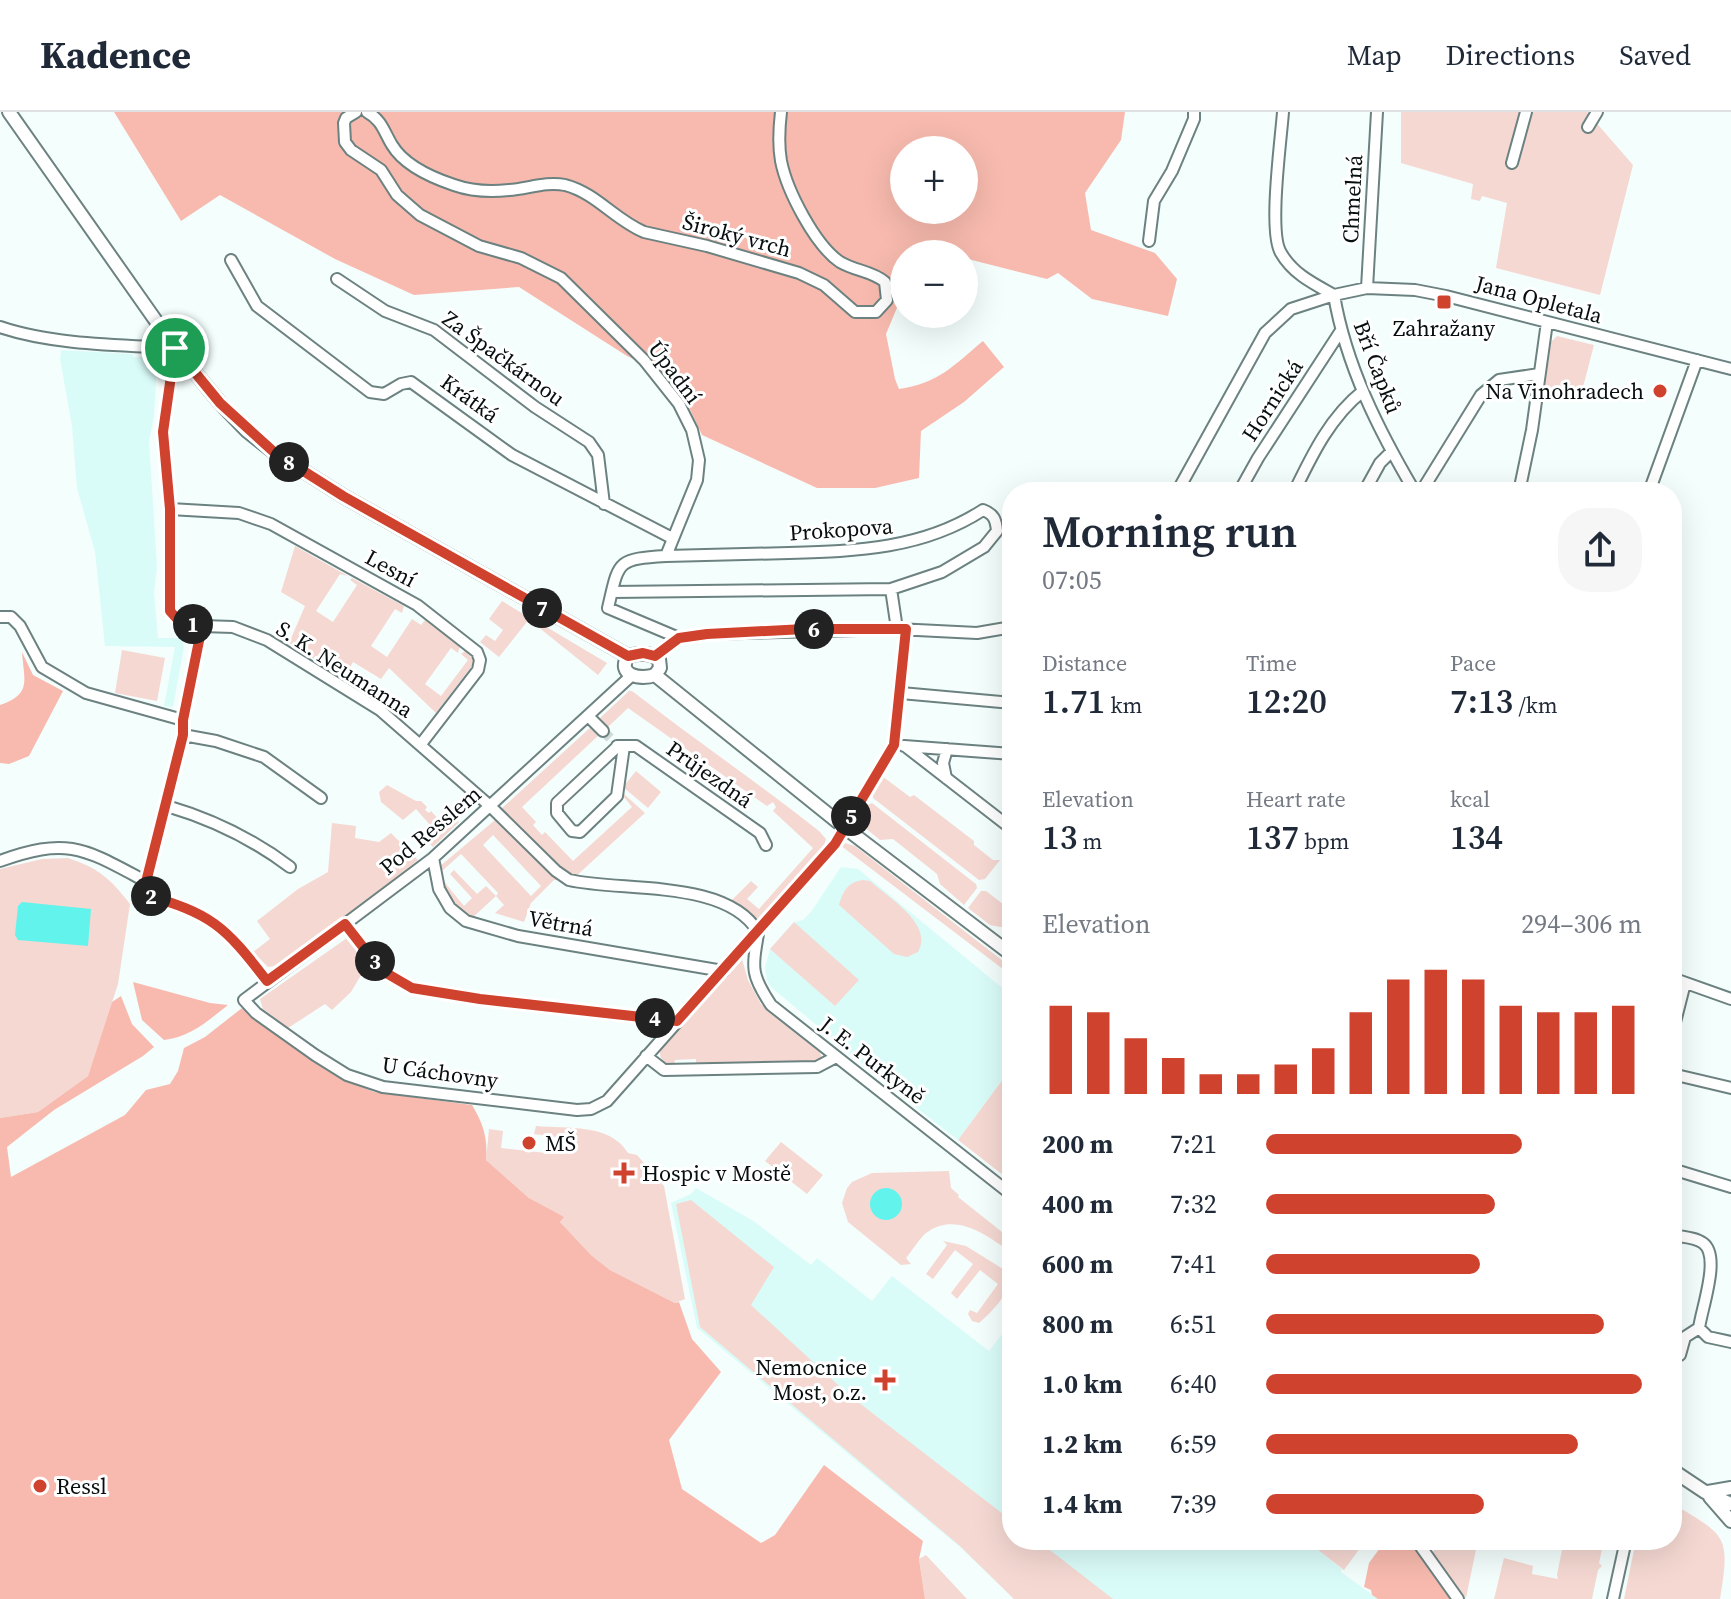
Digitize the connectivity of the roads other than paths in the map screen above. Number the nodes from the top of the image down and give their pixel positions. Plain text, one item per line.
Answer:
1 (9, 112) edge
2 (356, 112) edge
3 (367, 112) edge
4 (781, 112) edge
5 (1194, 112) edge
6 (1283, 112) edge
7 (1377, 112) edge
8 (1526, 112) edge
9 (1597, 112) edge
10 (1588, 127) dead end
11 (1512, 163) dead end
12 (1149, 241) dead end
13 (231, 260) dead end
14 (337, 279) dead end
15 (1367, 288) junction
16 (1334, 295) junction
17 (1547, 322) junction
18 (0, 327) edge
19 (1340, 332) junction
20 (175, 348) junction
21 (1697, 360) junction
22 (1731, 369) edge
23 (1539, 374) junction
24 (1363, 391) junction
25 (1391, 452) junction
26 (1183, 482) edge
27 (1245, 482) edge
28 (1299, 482) edge
29 (1370, 482) edge
30 (1411, 482) edge
31 (1424, 482) edge
32 (1521, 482) edge
33 (1653, 482) edge
34 (604, 504) junction
35 (170, 509) junction
36 (672, 538) junction
37 (666, 556) junction
38 (891, 589) junction
39 (612, 592) junction
40 (0, 617) edge
41 (202, 626) junction
42 (901, 629) junction
43 (1002, 629) edge
44 (679, 638) junction
45 (628, 656) junction
46 (655, 656) junction
47 (655, 675) junction
48 (631, 676) junction
49 (901, 693) junction
50 (1002, 702) edge
51 (588, 716) junction
52 (183, 720) junction
53 (603, 731) tunnel mouth
54 (183, 735) junction
55 (421, 744) junction
56 (618, 744) junction
57 (900, 746) junction
58 (947, 749) junction
59 (1002, 753) edge
60 (946, 778) junction
61 (321, 798) dead end
62 (167, 806) junction
63 (490, 806) junction
64 (1002, 821) edge
65 (844, 827) junction
66 (766, 845) dead end
67 (433, 858) junction
68 (0, 861) edge
69 (290, 867) dead end
70 (147, 882) junction
71 (345, 924) junction
72 (758, 932) junction
73 (1002, 947) edge
74 (723, 971) junction
75 (267, 981) junction
76 (1682, 982) edge
77 (1685, 983) junction
78 (1682, 995) edge
79 (1731, 999) edge
80 (244, 1000) joint
81 (677, 1021) junction
82 (646, 1056) junction
83 (836, 1057) junction
84 (1682, 1076) edge
85 (1731, 1088) edge
86 (1682, 1172) edge
87 (1002, 1187) edge
88 (1731, 1187) edge
89 (1682, 1237) edge
90 (1699, 1328) junction
91 (1731, 1342) edge
92 (1682, 1348) edge
93 (1682, 1477) edge
94 (1731, 1488) edge
95 (1705, 1492) junction
96 (1731, 1504) edge
97 (1731, 1521) edge
98 (1423, 1550) edge
99 (1624, 1550) edge
100 (1458, 1599) edge
101 (1613, 1599) edge

1 - 20 street
2 - 36 street, Úpadní
3 - 4 street, Široký vrch
5 - 12 street
6 - 16 street
7 - 15 street, Chmelná
8 - 11 street
9 - 10 street
13 - 34 street, Krátká
14 - 34 street, Za Špačkárnou
15 - 16 street, Jana Opletala
15 - 17 street, Jana Opletala
16 - 19 street, Bří Čapků
16 - 26 street, Jana Opletala
17 - 21 street, Jana Opletala
17 - 23 street
18 - 20 street
19 - 24 street, Bří Čapků
19 - 27 street, Hornická
20 - 35 street
20 - 45 street
21 - 22 street, Jana Opletala
21 - 33 street
23 - 31 street
23 - 32 street
24 - 25 street, Bří Čapků
24 - 28 street
25 - 29 street
25 - 30 street, Bří Čapků
34 - 36 street, Krátká
35 - 41 street
35 - 55 street, Lesní
36 - 37 street, Úpadní
37 - 38 street, Prokopova
37 - 39 street, Prokopova
38 - 39 street, Prokopova
38 - 42 street
39 - 44 street
40 - 52 street
41 - 52 street
41 - 55 street, S. K. Neumanna
42 - 43 street
42 - 44 street
42 - 49 street
44 - 46 street
45 - 46 street
45 - 48 street
46 - 47 street
47 - 48 street
47 - 65 street
48 - 51 street, Pod Resslem
49 - 50 street
49 - 57 street
51 - 53 street
51 - 63 street, Pod Resslem
52 - 54 street
54 - 61 street
54 - 62 street
55 - 63 street, S. K. Neumanna
56 - 56 street
56 - 66 street, Průjezdná
57 - 58 street
57 - 60 street
57 - 65 street
58 - 59 street
58 - 60 street
60 - 64 street
62 - 69 street
62 - 70 street
63 - 67 street, Pod Resslem
63 - 72 street, S. K. Neumanna
65 - 72 street
65 - 73 street
67 - 71 street, Pod Resslem
67 - 74 street, Větrná
68 - 70 street
70 - 75 street
71 - 75 street, Pod Resslem
71 - 81 street
72 - 74 street
72 - 83 street, J. E. Purkyně
74 - 81 street
75 - 80 street, Pod Resslem
76 - 77 street
77 - 78 street
77 - 79 street
80 - 82 street, U Cáchovny
81 - 82 street
82 - 83 street
83 - 87 street, J. E. Purkyně
84 - 85 street
86 - 88 street
89 - 90 street
90 - 91 street
90 - 92 street
93 - 95 street
94 - 95 street
95 - 96 street
95 - 97 street
98 - 100 street
99 - 101 street

